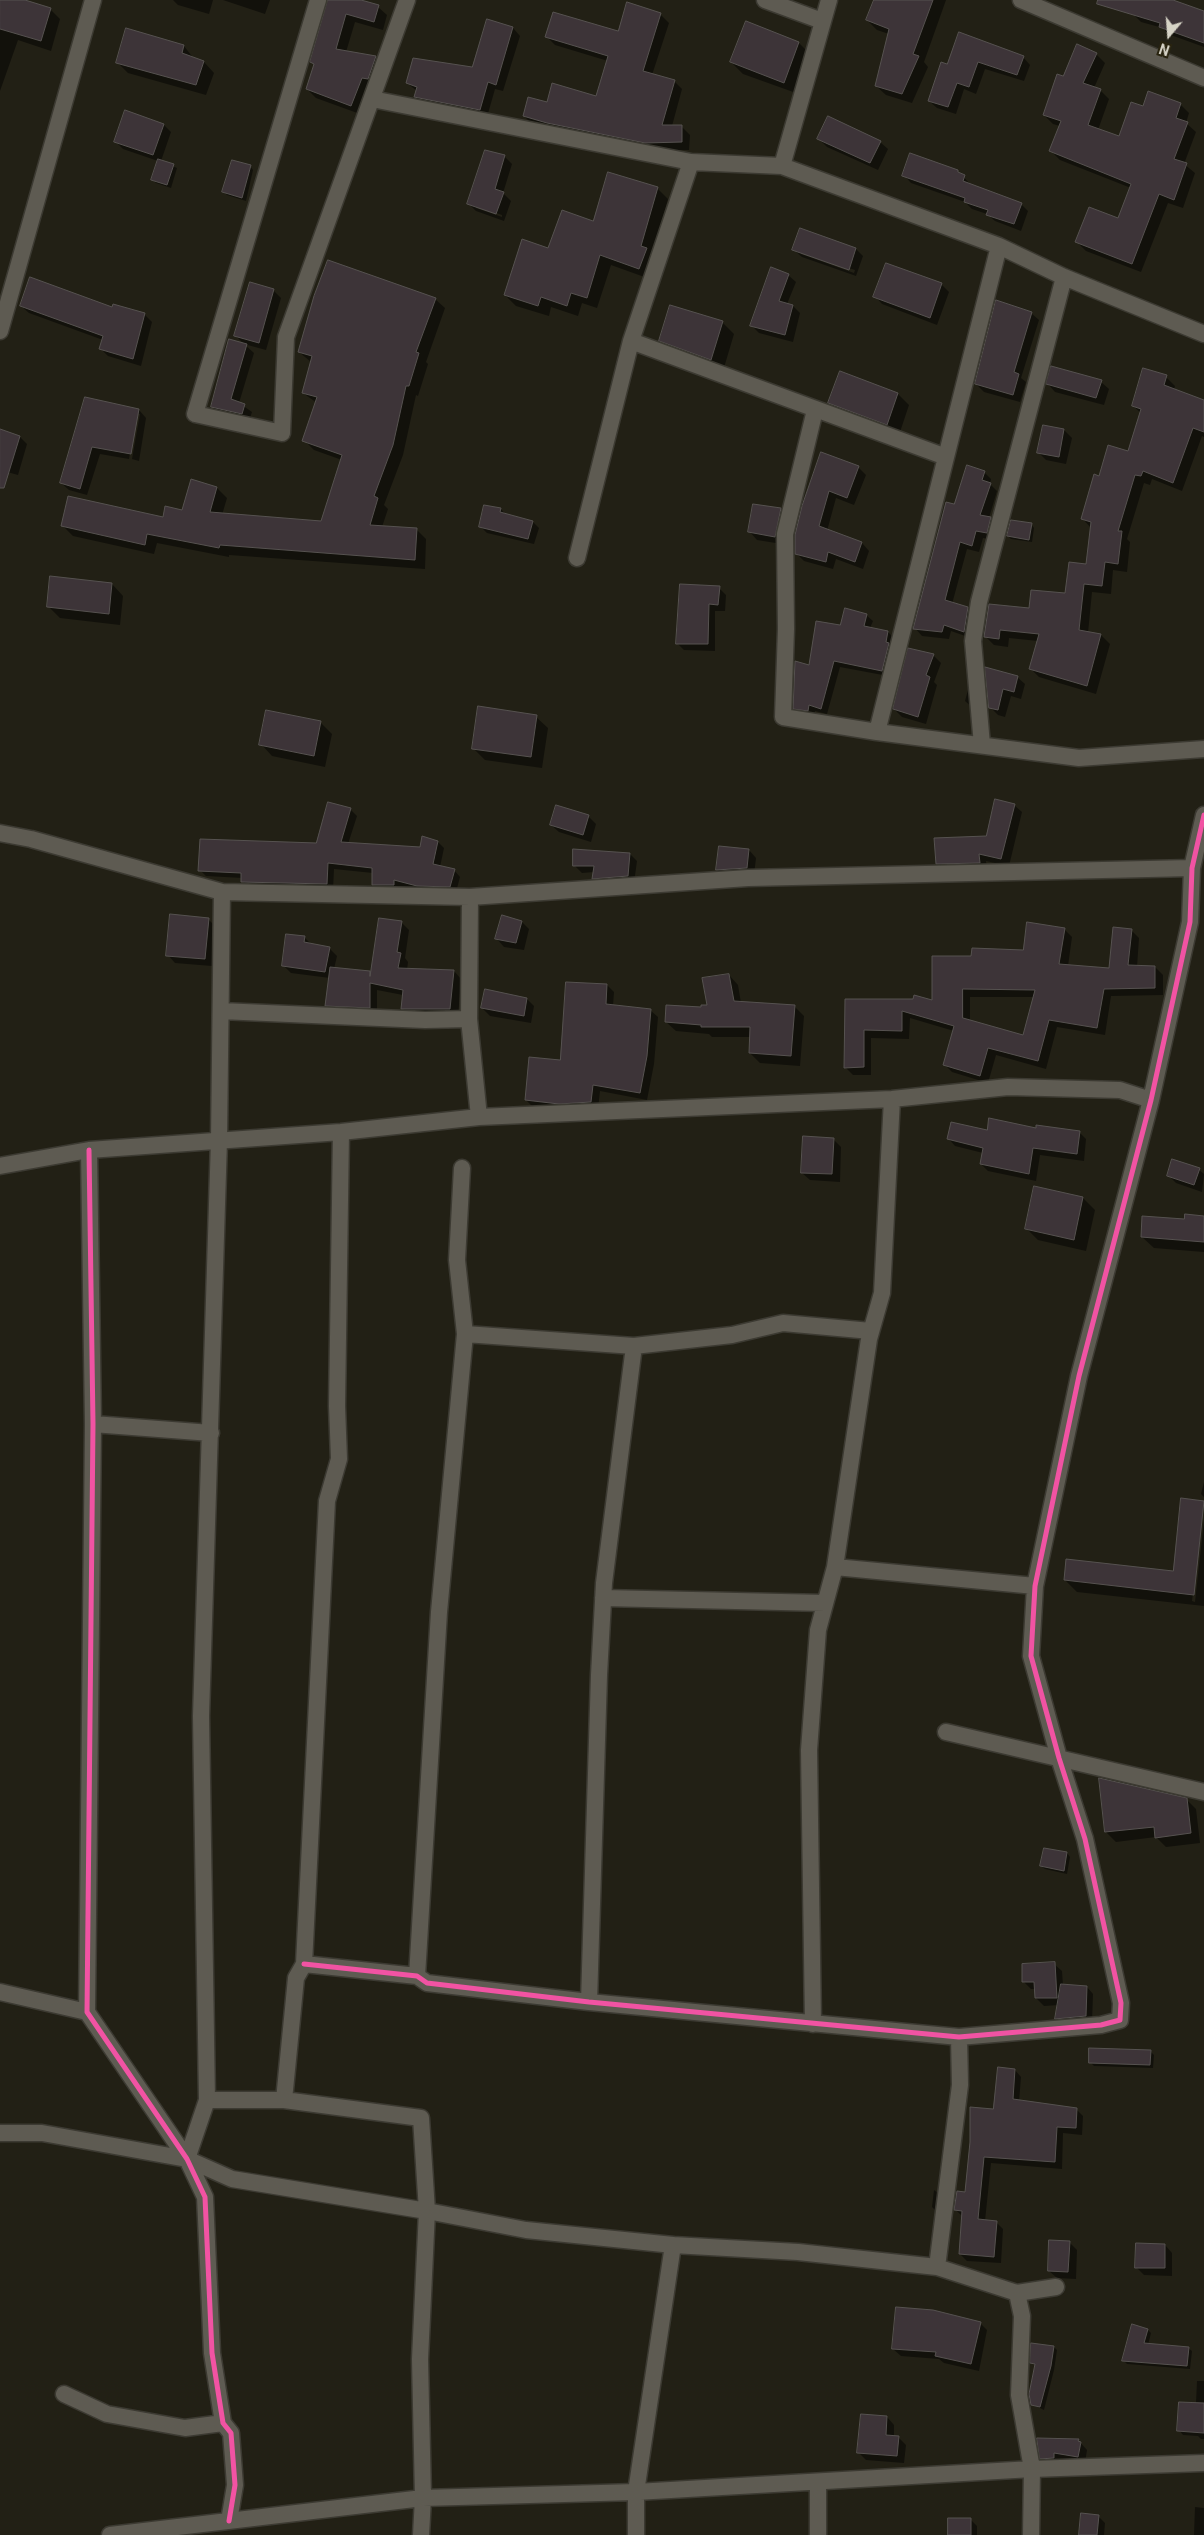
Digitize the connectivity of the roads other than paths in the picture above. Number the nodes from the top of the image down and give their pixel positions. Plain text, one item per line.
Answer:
1 (93, 0) edge
2 (318, 0) edge
3 (407, 0) edge
4 (765, 0) edge
5 (828, 0) edge
6 (1022, 0) edge
7 (822, 21) junction
8 (1204, 78) edge
9 (372, 99) junction
10 (691, 162) junction
11 (782, 166) junction
12 (999, 246) junction
13 (1064, 277) junction
14 (0, 331) edge
15 (1204, 334) edge
16 (631, 341) junction
17 (815, 410) junction
18 (946, 457) junction
19 (577, 558) dead end
20 (877, 732) junction
21 (982, 745) junction
22 (1204, 750) edge
23 (1204, 815) edge
24 (0, 833) edge
25 (1192, 868) junction
26 (222, 892) junction
27 (470, 897) junction
28 (221, 1011) junction
29 (469, 1019) junction
30 (892, 1099) junction
31 (1151, 1100) junction
32 (478, 1117) junction
33 (341, 1132) junction
34 (219, 1140) junction
35 (89, 1150) junction
36 (0, 1166) edge
37 (462, 1168) dead end
38 (871, 1331) junction
39 (465, 1334) junction
40 (634, 1346) junction
41 (93, 1424) junction
42 (211, 1433) junction
43 (835, 1567) junction
44 (1035, 1586) junction
45 (603, 1598) junction
46 (825, 1603) junction
47 (946, 1732) dead end
48 (1059, 1758) junction
49 (1204, 1792) edge
50 (304, 1964) junction
51 (418, 1976) junction
52 (0, 1992) edge
53 (589, 2002) junction
54 (87, 2012) junction
55 (813, 2024) junction
56 (959, 2037) junction
57 (207, 2100) junction
58 (284, 2100) junction
59 (0, 2133) edge
60 (187, 2159) junction
61 (427, 2211) junction
62 (673, 2246) junction
63 (937, 2267) junction
64 (1056, 2287) dead end
65 (1017, 2293) junction
66 (64, 2394) dead end
67 (223, 2423) junction
68 (1204, 2463) edge
69 (1032, 2469) junction
70 (818, 2482) junction
71 (636, 2492) junction
72 (423, 2498) junction
73 (229, 2521) junction
74 (110, 2535) edge
75 (421, 2535) edge
76 (636, 2535) edge
77 (818, 2535) edge
78 (1031, 2535) edge

1 - 14 street
2 - 9 street
3 - 9 street
4 - 7 street
5 - 7 street
6 - 8 street
7 - 11 street
9 - 10 street
10 - 11 street
10 - 16 street
11 - 12 street
12 - 13 street
12 - 18 street
13 - 15 street
13 - 21 street
16 - 17 street
16 - 19 street
17 - 18 street
17 - 20 street
18 - 20 street
20 - 21 street
21 - 22 street
23 - 25 street
24 - 26 street
25 - 27 street
25 - 31 street
26 - 27 street
26 - 28 street
27 - 29 street
28 - 29 street
28 - 34 street
29 - 32 street
30 - 31 street
30 - 32 street
30 - 38 street
31 - 44 street
32 - 33 street
33 - 34 street
33 - 50 street
34 - 35 street
34 - 42 street
35 - 36 street
35 - 41 street
37 - 39 street
38 - 40 street
38 - 43 street
39 - 40 street
39 - 51 street
40 - 45 street
41 - 42 street
41 - 54 street
42 - 57 street
43 - 44 street
43 - 46 street
44 - 48 street
45 - 46 street
45 - 53 street
46 - 55 street
47 - 48 street
48 - 49 street
48 - 56 street
50 - 51 street
50 - 58 street
51 - 53 street
52 - 54 street
53 - 55 street
54 - 60 street
55 - 56 street
56 - 63 street
57 - 58 street
57 - 60 street
58 - 61 street
59 - 60 street
60 - 61 street
60 - 67 street
61 - 62 street
61 - 72 street
62 - 63 street
62 - 71 street
63 - 65 street
64 - 65 street
65 - 69 street
66 - 67 street
67 - 73 street
68 - 69 street
69 - 70 street
69 - 78 street
70 - 71 street
70 - 77 street
71 - 72 street
71 - 76 street
72 - 73 street
72 - 75 street
73 - 74 street

